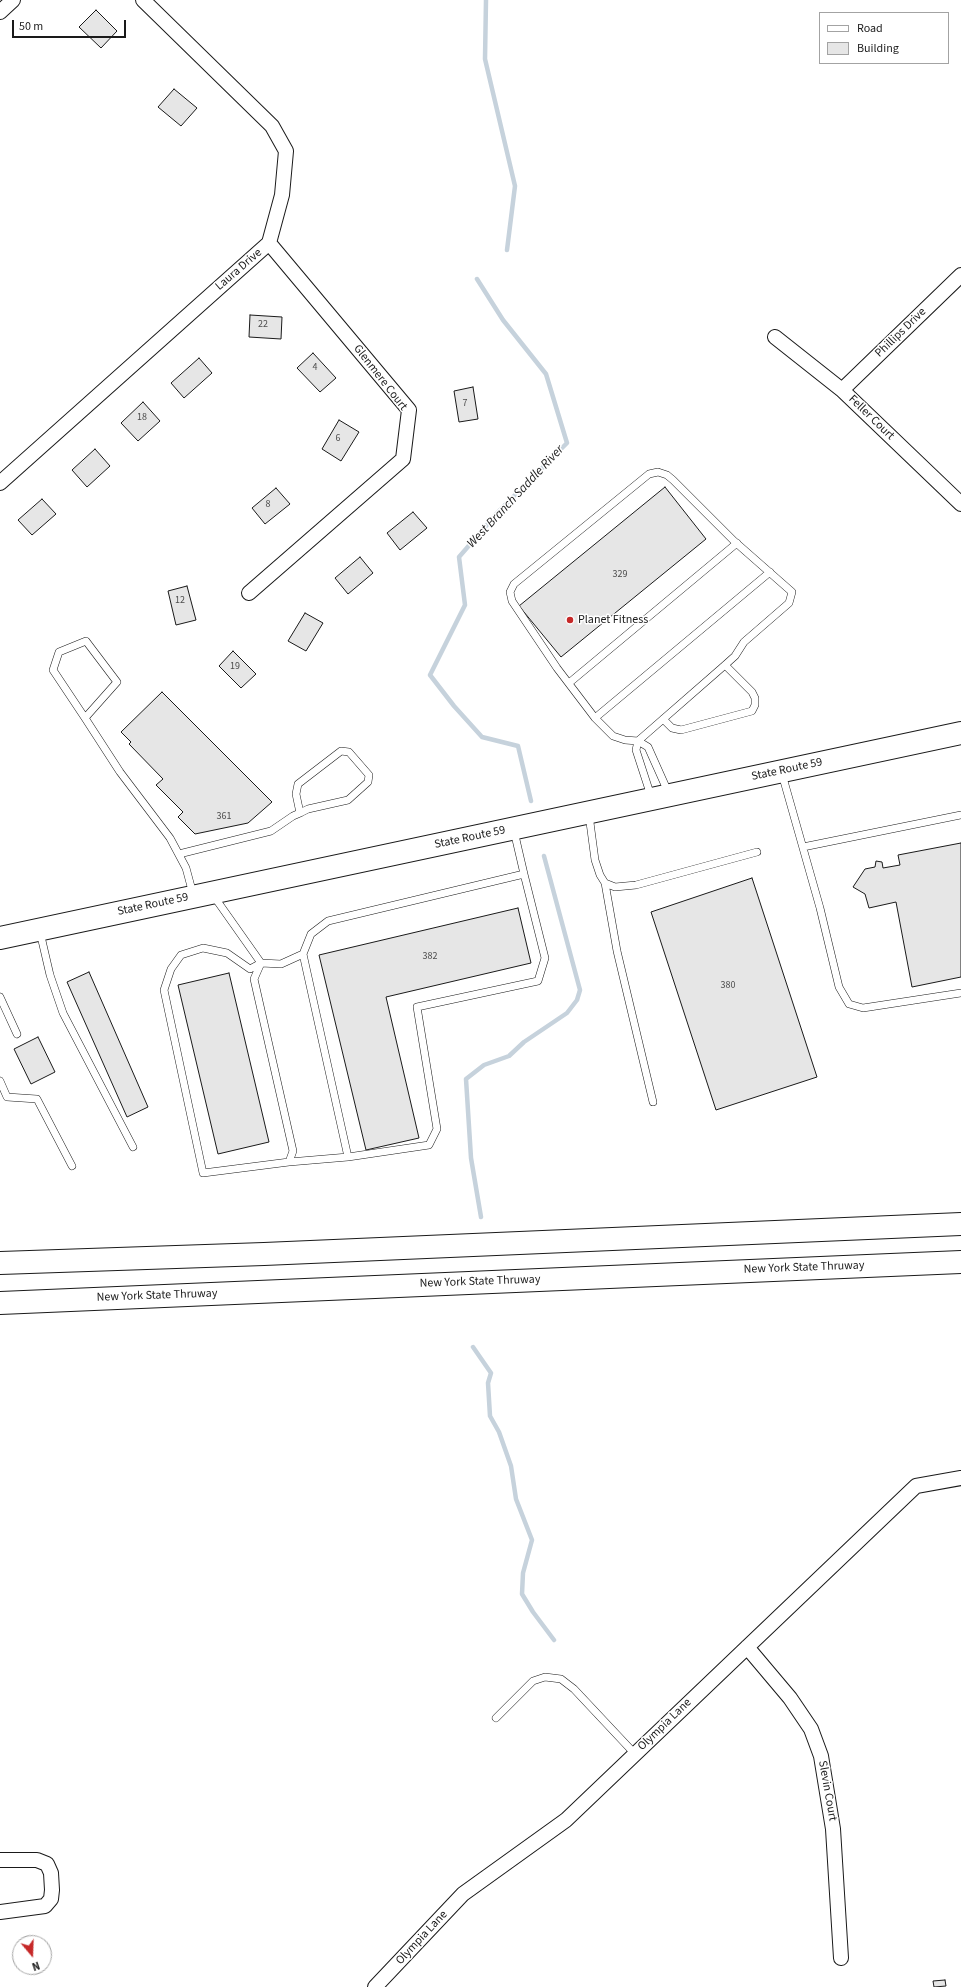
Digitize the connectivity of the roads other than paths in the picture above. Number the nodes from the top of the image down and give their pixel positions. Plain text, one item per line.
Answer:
1 (13, 0) edge
2 (143, 0) edge
3 (0, 12) edge
4 (269, 243) junction
5 (961, 276) edge
6 (775, 337) dead end
7 (842, 390) junction
8 (0, 483) edge
9 (961, 504) edge
10 (737, 543) junction
11 (770, 572) junction
12 (249, 593) dead end
13 (725, 665) junction
14 (569, 683) junction
15 (85, 718) junction
16 (595, 718) junction
17 (663, 719) junction
18 (951, 735) edge
19 (638, 741) junction
20 (781, 772) junction
21 (661, 797) junction
22 (300, 813) junction
23 (588, 813) junction
24 (961, 815) edge
25 (513, 829) junction
26 (803, 847) junction
27 (757, 852) dead end
28 (179, 854) junction
29 (524, 874) junction
30 (606, 883) junction
31 (203, 895) junction
32 (40, 930) junction
33 (0, 938) edge
34 (303, 954) junction
35 (261, 962) junction
36 (961, 992) edge
37 (0, 997) edge
38 (17, 1034) dead end
39 (0, 1081) edge
40 (654, 1102) dead end
41 (133, 1147) dead end
42 (348, 1157) junction
43 (289, 1162) junction
44 (72, 1166) dead end
45 (961, 1224) edge
46 (961, 1262) edge
47 (0, 1263) edge
48 (0, 1302) edge
49 (961, 1478) edge
50 (747, 1647) junction
51 (496, 1718) dead end
52 (635, 1754) junction
53 (0, 1860) edge
54 (0, 1912) edge
55 (841, 1958) dead end
56 (375, 1987) edge

1 - 3 street
2 - 4 street, Laura Drive
4 - 8 street, Laura Drive
4 - 12 street, Glenmere Court
5 - 7 street, Phillips Drive
6 - 7 street, Feller Court
7 - 9 street, Feller Court
10 - 11 lane
10 - 14 lane
10 - 14 lane
11 - 13 lane
11 - 16 lane
13 - 17 lane
13 - 17 lane
14 - 16 lane
15 - 15 lane
15 - 28 lane
16 - 19 lane
17 - 19 lane
18 - 20 main road, State Route 59
19 - 21 lane
19 - 21 lane
20 - 21 main road, State Route 59
20 - 26 lane
21 - 23 main road, State Route 59
22 - 22 lane
22 - 28 lane
23 - 25 main road, State Route 59
23 - 30 lane
24 - 26 lane
25 - 29 lane
25 - 31 main road, State Route 59
26 - 36 lane
27 - 30 lane
28 - 31 lane
29 - 34 lane
29 - 42 lane
30 - 40 lane
31 - 32 main road, State Route 59
31 - 35 lane
32 - 33 main road, State Route 59
32 - 41 lane
34 - 35 lane
34 - 42 lane
35 - 43 lane
35 - 43 lane
37 - 38 lane
39 - 44 lane
42 - 43 lane
45 - 47 main road
46 - 48 main road, New York State Thruway
49 - 50 street, Olympia Lane
50 - 52 street, Olympia Lane
50 - 55 street, Slevin Court
51 - 52 lane
52 - 56 street, Olympia Lane
53 - 54 street

